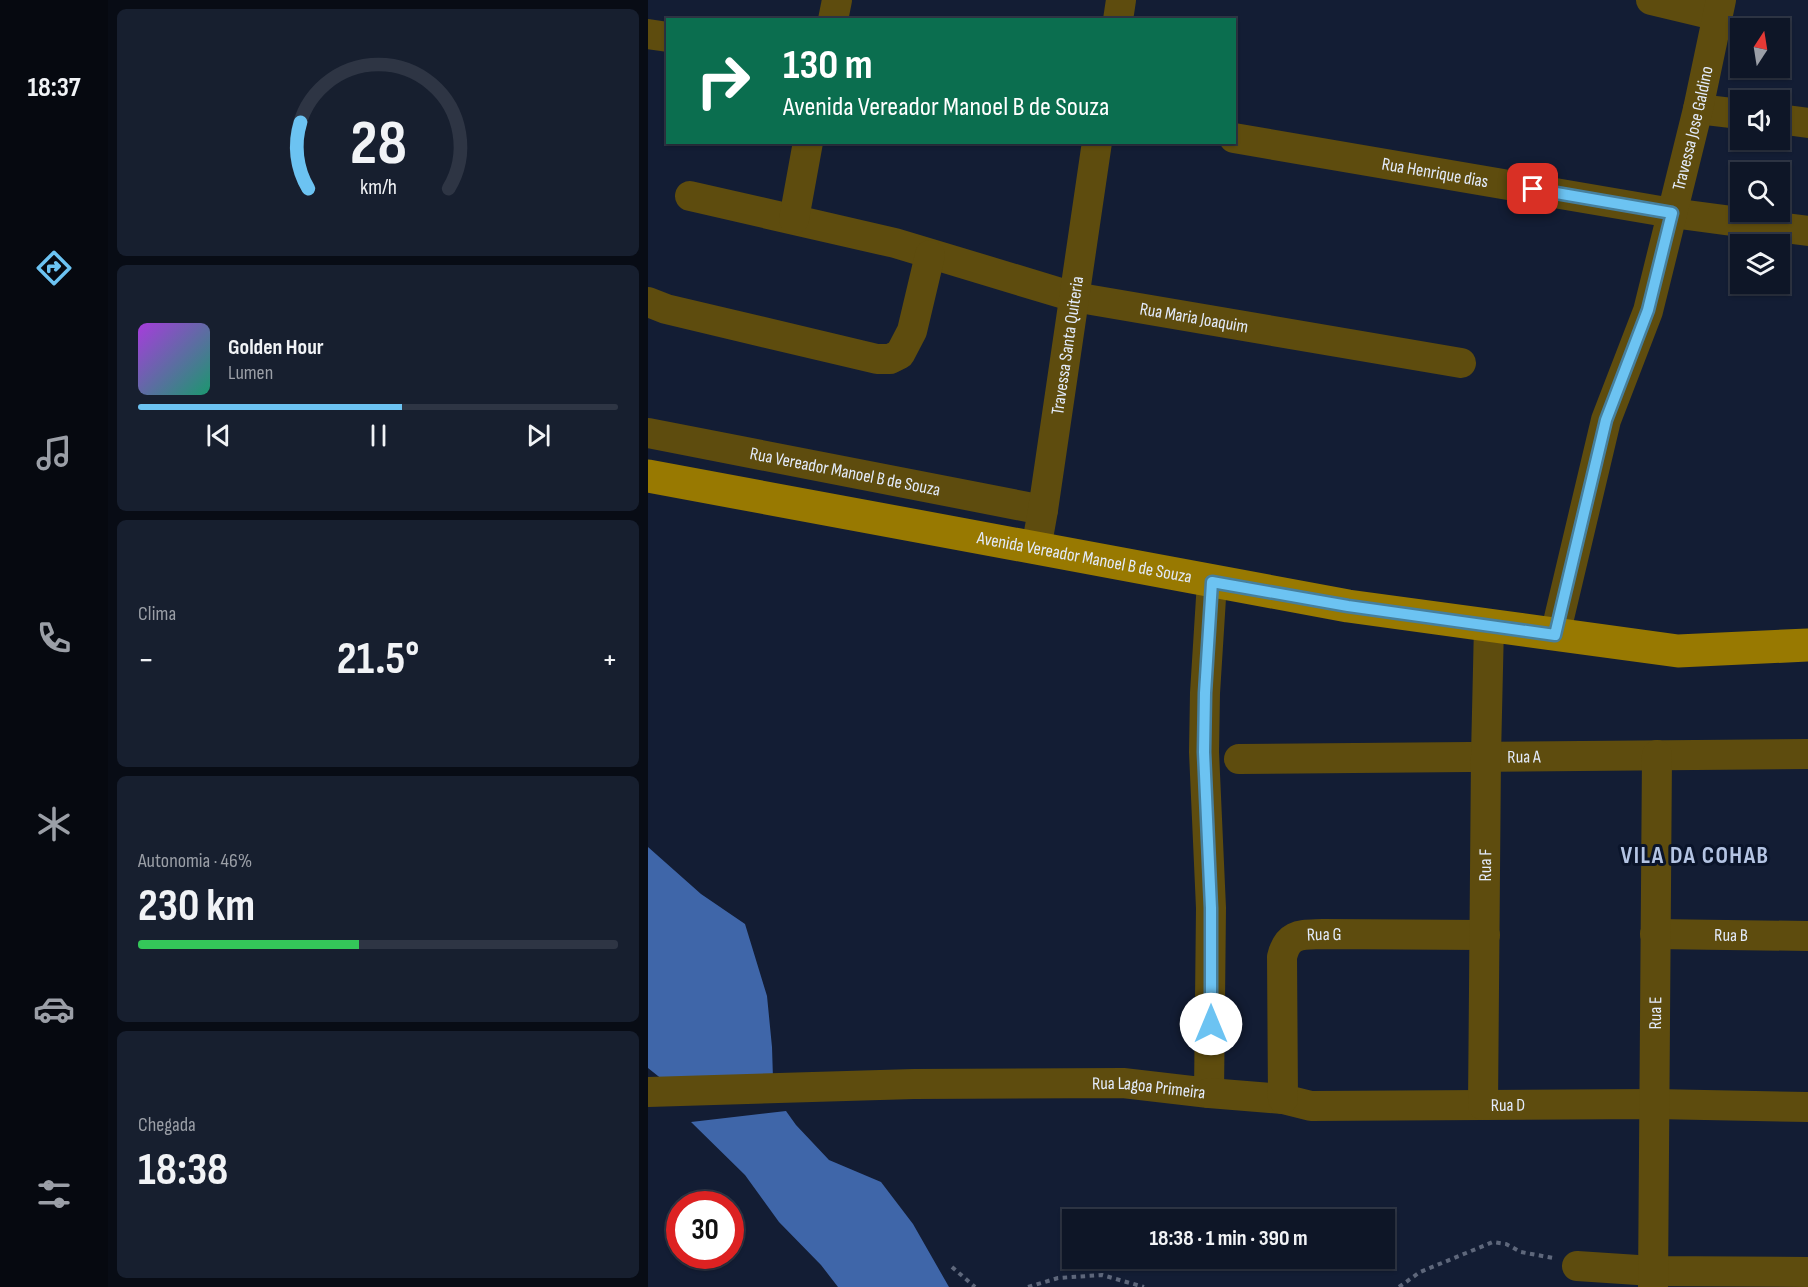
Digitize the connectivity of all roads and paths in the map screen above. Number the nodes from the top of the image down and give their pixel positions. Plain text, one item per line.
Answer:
1 (837, 0) edge
2 (1121, 0) edge
3 (1651, 0) edge
4 (1720, 8) edge
5 (833, 18) edge
6 (1118, 18) edge
7 (648, 34) edge
8 (666, 37) edge
9 (1698, 109) junction
10 (1730, 113) edge
11 (1790, 121) edge
12 (1808, 123) edge
13 (1236, 138) edge
14 (808, 144) edge
15 (1097, 144) edge
16 (690, 196) dead end
17 (1672, 213) junction
18 (794, 219) junction
19 (1808, 231) edge
20 (930, 255) junction
21 (1074, 297) junction
22 (648, 302) edge
23 (1461, 363) dead end
24 (648, 433) edge
25 (648, 476) edge
26 (1044, 510) junction
27 (1036, 549) junction
28 (1212, 582) junction
29 (1490, 625) junction
30 (1555, 635) junction
31 (1808, 645) edge
32 (1808, 754) edge
33 (1657, 755) junction
34 (1486, 756) junction
35 (1239, 759) dead end
36 (1655, 934) junction
37 (1485, 935) junction
38 (1808, 936) edge
39 (648, 1092) edge
40 (1209, 1093) junction
41 (1283, 1099) junction
42 (1654, 1104) junction
43 (1484, 1105) junction
44 (1808, 1107) edge
45 (1576, 1266) joint
46 (952, 1267) dead end
47 (1808, 1272) edge
48 (1653, 1279) edge
49 (975, 1287) edge
50 (1028, 1287) edge
51 (1144, 1287) edge
52 (1399, 1287) edge

1 - 5 street
2 - 6 street
3 - 4 street
4 - 9 street, Travessa Jose Galdino
7 - 8 street
9 - 10 street
9 - 17 street, Travessa Jose Galdino
11 - 12 street
13 - 17 street, Rua Henrique dias
14 - 18 street
15 - 21 street, Travessa Santa Quiteria
16 - 18 street, Rua Maria Joaquim
17 - 19 street, Rua Henrique dias
17 - 30 street, Travessa Jose Galdino
18 - 20 street, Rua Maria Joaquim
20 - 21 street, Rua Maria Joaquim
20 - 22 street
21 - 23 street, Rua Maria Joaquim
21 - 26 street, Travessa Santa Quiteria
24 - 26 street, Rua Vereador Manoel B de Souza
25 - 27 main road, Avenida Vereador Manoel B de Souza
26 - 27 street, Travessa Santa Quiteria
27 - 28 main road, Avenida Vereador Manoel B de Souza
28 - 29 main road, Avenida Vereador Manoel B de Souza
28 - 40 street, Rua Lagoa Primeira
29 - 30 main road, Avenida Vereador Manoel B de Souza
29 - 34 street, Rua F
30 - 31 main road, Avenida Vereador Manoel B de Souza
32 - 33 street, Rua A
33 - 34 street, Rua A
33 - 36 street, Rua E
34 - 35 street, Rua A
34 - 37 street, Rua F
36 - 38 street, Rua B
36 - 42 street, Rua E
37 - 41 street, Rua G
37 - 43 street, Rua F
39 - 40 street, Rua Lagoa Primeira
40 - 41 street, Rua D
41 - 43 street, Rua D
42 - 43 street, Rua D
42 - 44 street, Rua D
42 - 48 street, Rua E
45 - 48 street
45 - 52 path
46 - 49 path
47 - 48 street
50 - 51 path

